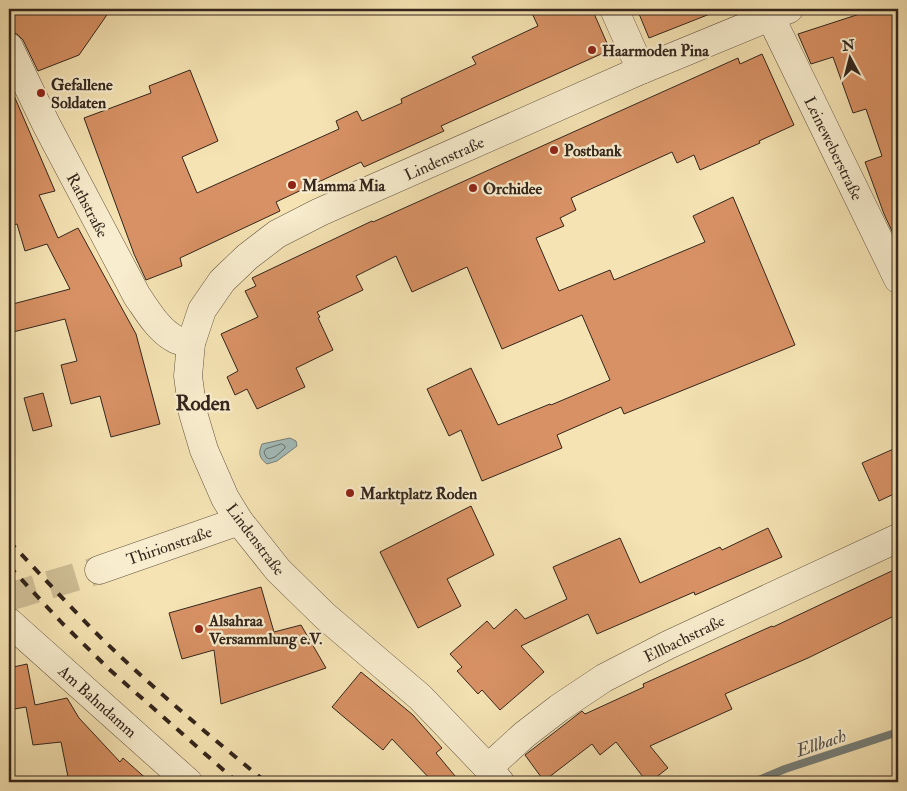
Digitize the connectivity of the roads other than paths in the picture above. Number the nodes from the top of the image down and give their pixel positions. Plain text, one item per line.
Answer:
1 (614, 9) edge
2 (779, 12) edge
3 (9, 47) edge
4 (641, 70) junction
5 (898, 279) edge
6 (191, 343) junction
7 (238, 521) junction
8 (898, 538) edge
9 (99, 570) tunnel mouth
10 (9, 622) edge
11 (494, 775) edge
12 (188, 782) edge

1 - 4 street
2 - 4 street, Lindenstraße
2 - 5 street, Leineweberstraße
3 - 6 street, Rathstraße
4 - 6 street, Lindenstraße
6 - 7 street, Lindenstraße
7 - 9 street, Thirionstraße
7 - 11 street, Lindenstraße
8 - 11 street, Ellbachstraße
10 - 12 street, Am Bahndamm

